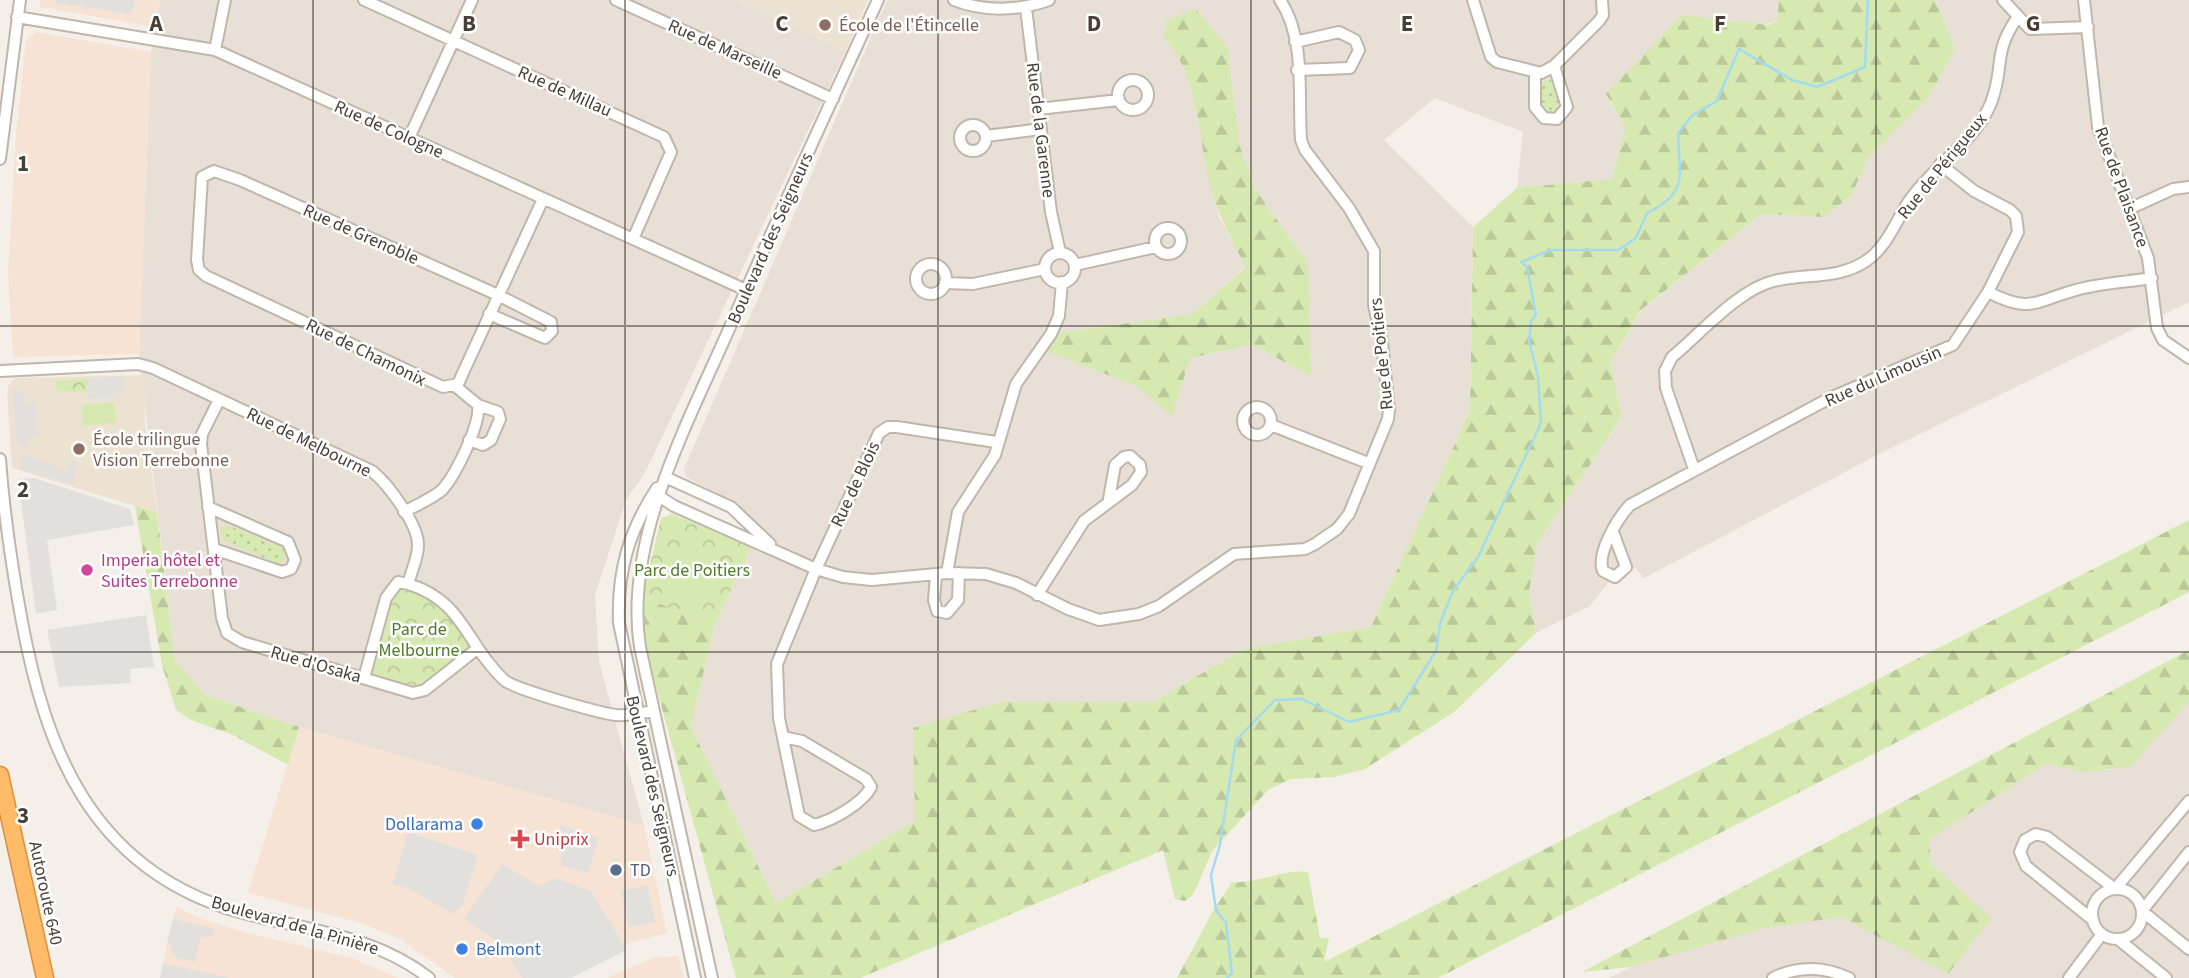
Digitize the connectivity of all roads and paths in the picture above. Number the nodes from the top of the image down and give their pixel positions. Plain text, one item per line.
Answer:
1 (20, 0) edge
2 (225, 0) edge
3 (364, 0) edge
4 (472, 0) edge
5 (616, 0) edge
6 (878, 0) edge
7 (954, 0) edge
8 (1049, 0) edge
9 (1280, 0) edge
10 (1473, 0) edge
11 (1602, 0) edge
12 (2003, 0) edge
13 (2084, 0) edge
14 (1026, 8) junction
15 (17, 18) junction
16 (2017, 18) junction
17 (2088, 27) junction
18 (453, 41) junction
19 (1295, 42) junction
20 (215, 50) junction
21 (1554, 66) junction
22 (1297, 71) junction
23 (1535, 72) junction
24 (833, 99) junction
25 (1119, 100) dead end
26 (1038, 109) junction
27 (1041, 129) junction
28 (986, 136) dead end
29 (409, 138) junction
30 (0, 159) edge
31 (1940, 164) junction
32 (224, 174) joint
33 (2189, 187) edge
34 (543, 199) junction
35 (2129, 209) junction
36 (633, 239) junction
37 (1156, 247) dead end
38 (1060, 252) junction
39 (1075, 265) junction
40 (1045, 270) junction
41 (2152, 278) junction
42 (1062, 282) junction
43 (945, 283) dead end
44 (746, 290) junction
45 (1988, 292) junction
46 (498, 295) junction
47 (489, 314) junction
48 (2189, 358) edge
49 (0, 371) edge
50 (454, 385) junction
51 (219, 400) junction
52 (478, 405) junction
53 (1271, 425) dead end
54 (469, 440) junction
55 (996, 442) junction
56 (0, 459) edge
57 (1368, 463) junction
58 (1694, 469) junction
59 (665, 477) junction
60 (657, 495) junction
61 (1109, 499) dead end
62 (208, 507) junction
63 (404, 512) junction
64 (1613, 532) dead end
65 (772, 547) junction
66 (214, 549) junction
67 (816, 569) junction
68 (959, 573) junction
69 (941, 574) junction
70 (408, 583) junction
71 (1037, 595) junction
72 (478, 648) junction
73 (364, 678) junction
74 (654, 711) junction
75 (637, 714) junction
76 (783, 737) junction
77 (0, 775) edge
78 (2189, 801) edge
79 (2189, 852) edge
80 (2115, 889) junction
81 (2142, 911) junction
82 (2093, 920) junction
83 (2102, 934) junction
84 (2118, 939) junction
85 (2189, 949) edge
86 (45, 978) edge
87 (429, 978) edge
88 (695, 978) edge
89 (712, 978) edge
90 (1773, 978) edge
91 (1849, 978) edge
92 (2069, 978) edge
93 (2166, 978) edge

1 - 15 street
2 - 20 street
3 - 18 street, Rue de Millau
4 - 18 street
5 - 24 street, Rue de Marseille
6 - 24 street, Boulevard des Seigneurs
7 - 14 street
8 - 14 street
9 - 19 street, Rue de Poitiers
10 - 23 street
11 - 21 street
12 - 16 street
13 - 17 street, Rue de Plaisance
14 - 26 street, Rue de la Garenne
15 - 20 street, Rue de Cologne
15 - 30 street
16 - 17 street
16 - 31 street, Rue de Périgueux
17 - 35 street, Rue de Plaisance
18 - 29 street
18 - 36 street, Rue de Millau
19 - 22 street, Rue de Poitiers
19 - 22 street
20 - 29 street, Rue de Cologne
21 - 23 street
21 - 23 street
22 - 57 street, Rue de Poitiers
24 - 44 street, Boulevard des Seigneurs
25 - 26 street
26 - 27 street, Rue de la Garenne
27 - 28 street
27 - 38 street, Rue de la Garenne
29 - 34 street, Rue de Cologne
31 - 45 street, Rue du Limousin
31 - 58 street, Rue de Périgueux
32 - 46 street, Rue de Grenoble
32 - 50 street, Rue de Chamonix
33 - 35 street
34 - 36 street, Rue de Cologne
34 - 46 street
35 - 41 street, Rue de Plaisance
36 - 44 street, Rue de Cologne
37 - 39 street
38 - 39 street
38 - 40 street
39 - 42 street
40 - 42 street
40 - 43 street
41 - 45 street
41 - 48 street, Rue de Plaisance
42 - 55 street
44 - 59 street, Boulevard des Seigneurs
45 - 58 street, Rue du Limousin
46 - 47 street
46 - 47 street, Rue de Grenoble
47 - 50 street
49 - 51 street, Rue de Melbourne
50 - 52 street
51 - 62 street, Rue d'Osaka
51 - 63 street, Rue de Melbourne
52 - 54 street
52 - 54 street
53 - 57 street
54 - 63 street
55 - 67 street, Rue de Blois
55 - 69 street
56 - 87 street, Boulevard de la Pinière
57 - 71 street, Rue de Poitiers
58 - 64 street, Rue du Limousin
59 - 60 street, Boulevard des Seigneurs
59 - 65 street, Rue de Poitiers
60 - 65 street, Rue de Poitiers
60 - 74 street, Boulevard des Seigneurs
60 - 75 street, Boulevard des Seigneurs
61 - 71 street
62 - 66 street, Rue d'Osaka
62 - 66 street
63 - 70 street, Rue de Melbourne
65 - 67 street, Rue de Poitiers
66 - 73 street, Rue d'Osaka
67 - 69 street, Rue de Poitiers
67 - 76 street
68 - 69 street, Rue de Poitiers
68 - 69 street
68 - 71 street, Rue de Poitiers
70 - 72 street
70 - 73 street
72 - 73 street, Rue d'Osaka
72 - 75 street
74 - 75 street
74 - 89 street, Boulevard des Seigneurs
75 - 88 street, Boulevard des Seigneurs
76 - 76 street
77 - 86 highway, Autoroute 640
78 - 80 street
79 - 81 street
80 - 81 street
80 - 82 street
80 - 82 street
81 - 84 street
81 - 85 street
82 - 83 street
83 - 84 street
83 - 92 street
84 - 93 street
90 - 91 street

